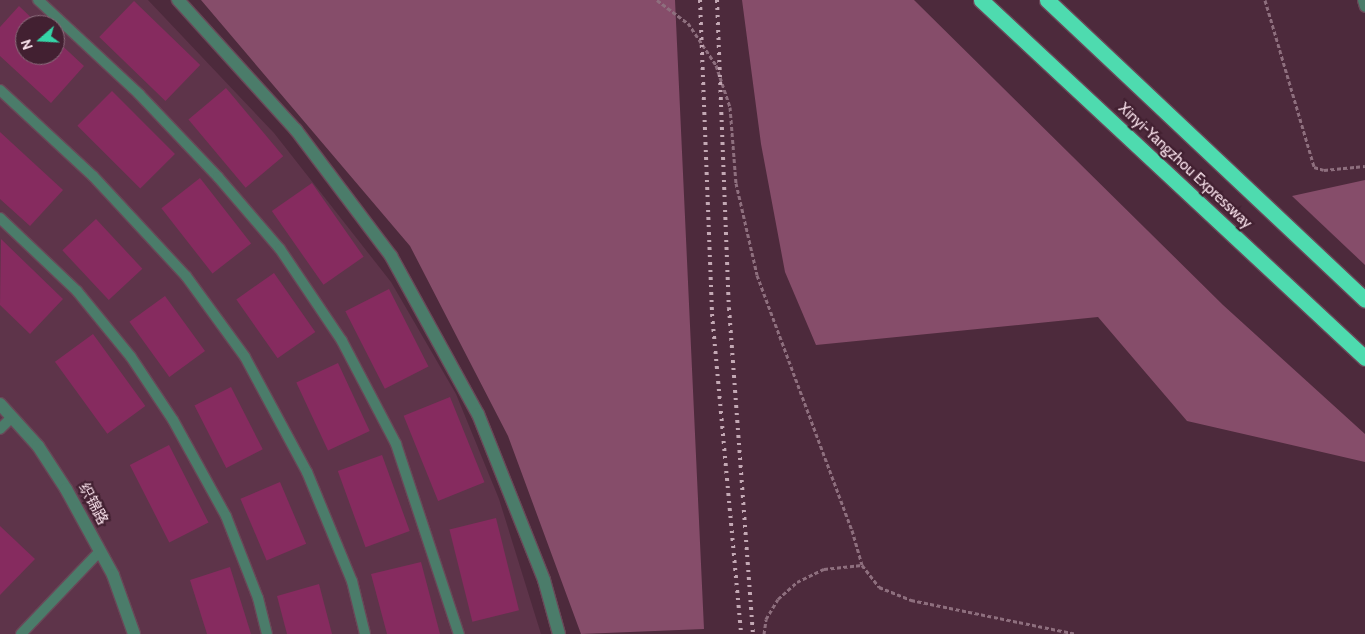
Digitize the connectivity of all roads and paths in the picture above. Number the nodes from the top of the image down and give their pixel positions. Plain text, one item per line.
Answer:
1 (38, 0) edge
2 (178, 0) edge
3 (657, 0) edge
4 (981, 0) edge
5 (1047, 0) edge
6 (1266, 0) edge
7 (1363, 0) edge
8 (1365, 7) edge
9 (0, 90) edge
10 (1365, 166) edge
11 (0, 218) edge
12 (1365, 300) edge
13 (1365, 358) edge
14 (0, 404) edge
15 (12, 417) junction
16 (0, 429) edge
17 (99, 552) junction
18 (862, 565) junction
19 (21, 634) edge
20 (134, 634) edge
21 (268, 634) edge
22 (365, 634) edge
23 (459, 634) edge
24 (559, 634) edge
25 (764, 634) edge
26 (1076, 634) edge

1 - 23 lane
2 - 24 street
3 - 18 path
4 - 13 highway, Xinyi-Yangzhou Expressway
5 - 12 highway, Xinyi-Yangzhou Expressway
6 - 10 path
7 - 8 lane
9 - 22 lane
11 - 21 lane
14 - 15 street, 织锦路
15 - 16 lane
15 - 17 street, 织锦路
17 - 19 lane
17 - 20 street, 织锦路
18 - 25 path
18 - 26 path

